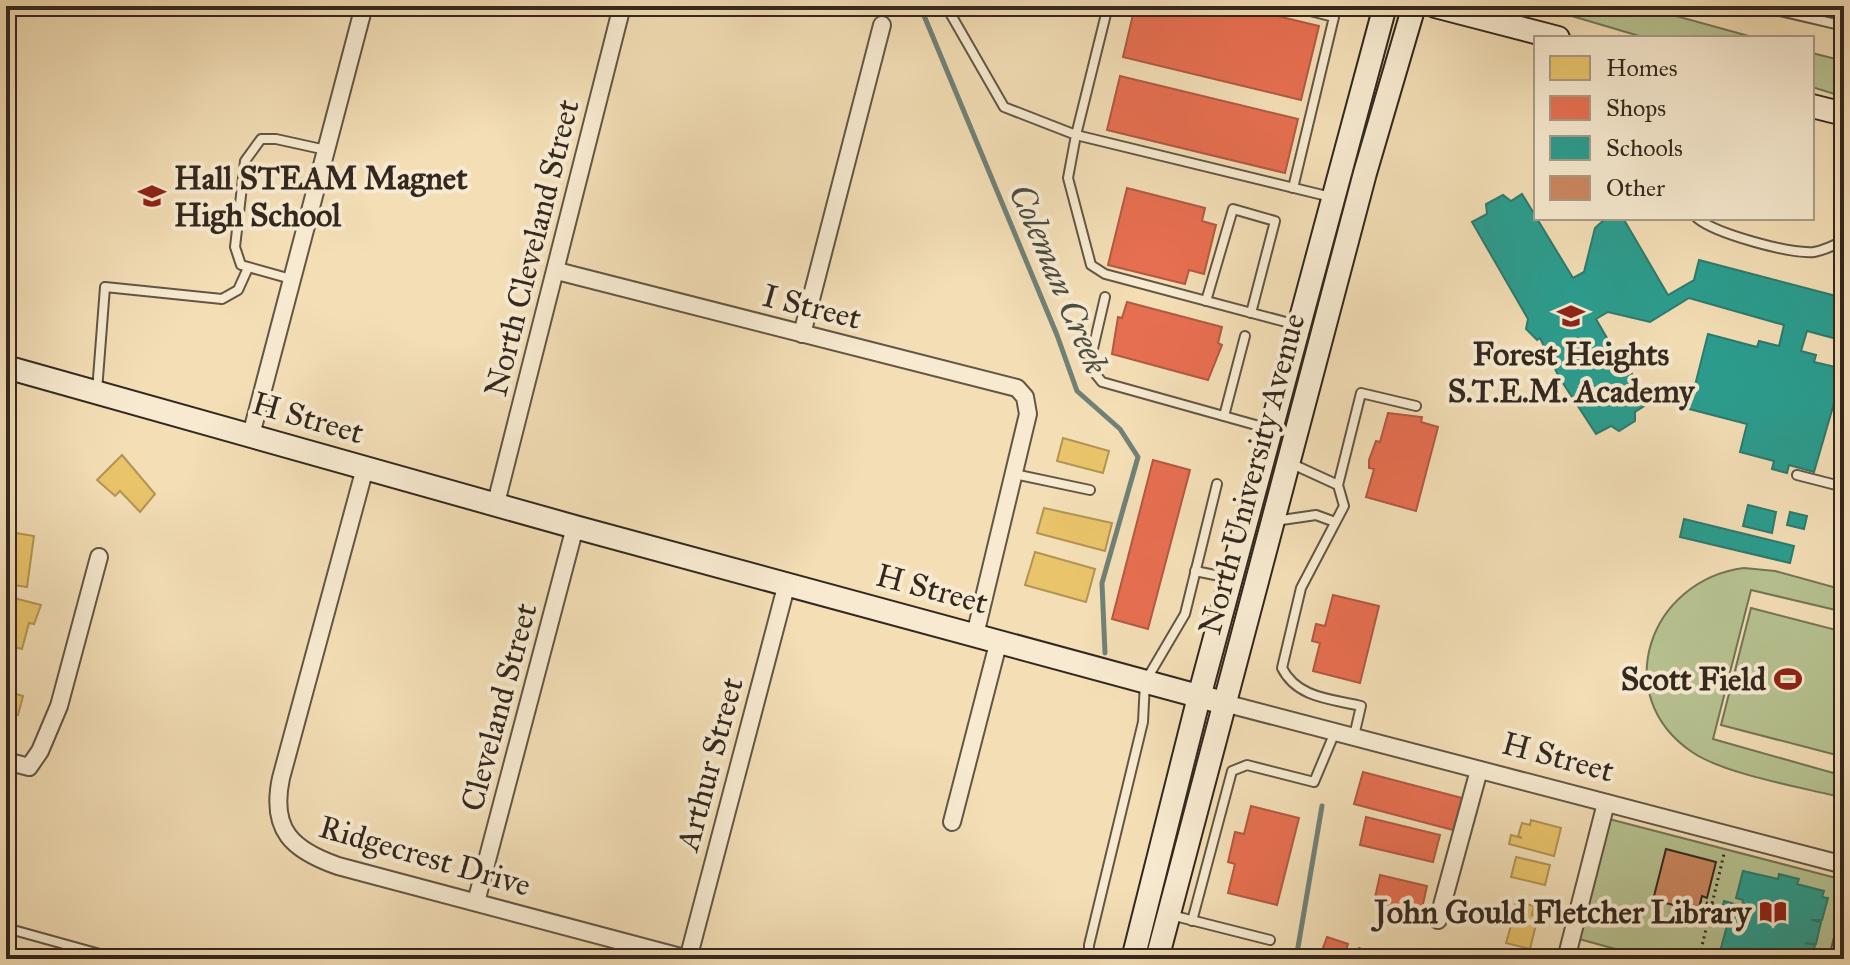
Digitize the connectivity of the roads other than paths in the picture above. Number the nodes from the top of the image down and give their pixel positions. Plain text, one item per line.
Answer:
1 (364, 6) edge
2 (622, 6) edge
3 (946, 6) edge
4 (1108, 6) edge
5 (1291, 6) edge
6 (1385, 6) edge
7 (1414, 6) edge
8 (1435, 6) edge
9 (1759, 6) edge
10 (882, 25) dead end
11 (1844, 26) edge
12 (1550, 36) edge
13 (1814, 106) edge
14 (1844, 114) edge
15 (1076, 135) junction
16 (326, 150) junction
17 (1293, 188) junction
18 (1334, 198) junction
19 (1700, 220) edge
20 (1844, 240) edge
21 (248, 268) junction
22 (557, 271) junction
23 (291, 279) junction
24 (1105, 297) dead end
25 (1206, 301) junction
26 (1251, 313) junction
27 (1299, 326) junction
28 (802, 334) junction
29 (1245, 336) dead end
30 (6, 367) edge
31 (96, 392) junction
32 (1416, 406) dead end
33 (1224, 416) junction
34 (1271, 429) junction
35 (251, 435) junction
36 (1290, 463) junction
37 (365, 468) junction
38 (1014, 474) junction
39 (1797, 475) dead end
40 (1217, 484) dead end
41 (1338, 485) junction
42 (1844, 487) edge
43 (1090, 490) dead end
44 (496, 503) junction
45 (1274, 521) junction
46 (1335, 522) junction
47 (575, 527) junction
48 (99, 557) dead end
49 (1195, 571) junction
50 (1231, 578) junction
51 (787, 583) junction
52 (975, 635) junction
53 (999, 640) junction
54 (1145, 682) junction
55 (1199, 697) junction
56 (1224, 703) junction
57 (1335, 732) junction
58 (1354, 737) junction
59 (6, 761) edge
60 (1479, 770) junction
61 (1606, 803) junction
62 (952, 822) dead end
63 (1844, 865) edge
64 (476, 902) junction
65 (1170, 915) junction
66 (1438, 920) dead end
67 (1192, 921) junction
68 (6, 928) edge
69 (1844, 934) edge
70 (1270, 940) dead end
71 (118, 959) edge
72 (688, 959) edge
73 (1101, 959) edge
74 (1133, 959) edge
75 (1157, 959) edge
76 (1566, 959) edge
77 (1838, 959) edge

1 - 16 street
2 - 22 street, North Cleveland Street
3 - 15 lane
4 - 15 lane
5 - 17 lane
6 - 18 main road, North University Avenue
7 - 36 main road, North University Avenue
8 - 12 main road
9 - 11 lane
10 - 28 street
13 - 14 main road
15 - 17 lane
15 - 25 lane
16 - 21 lane
16 - 23 street
17 - 18 lane
18 - 27 main road, North University Avenue
19 - 20 lane
21 - 23 lane
21 - 31 lane
22 - 28 street, I Street
22 - 44 street, North Cleveland Street
23 - 35 street
24 - 33 lane
25 - 26 lane
25 - 26 lane
26 - 27 lane
27 - 34 main road, North University Avenue
28 - 38 street, I Street
29 - 33 lane
30 - 31 main road, H Street
31 - 35 main road, H Street
32 - 41 lane
33 - 34 lane
34 - 50 main road, North University Avenue
35 - 37 main road, H Street
36 - 41 lane
36 - 45 main road, North University Avenue
37 - 44 main road, H Street
37 - 64 street, Ridgecrest Drive
38 - 43 lane
38 - 52 street
39 - 42 lane
40 - 49 lane
41 - 46 lane
44 - 47 main road, H Street
45 - 46 lane
45 - 56 main road, North University Avenue
46 - 58 lane
47 - 51 main road, H Street
47 - 64 street, Cleveland Street
48 - 59 street
49 - 50 lane
49 - 54 lane
50 - 55 main road, North University Avenue
51 - 52 main road, H Street
51 - 72 street, Arthur Street
52 - 53 main road, H Street
53 - 54 main road, H Street
53 - 62 street
54 - 55 main road, H Street
54 - 73 lane
55 - 56 main road, H Street
55 - 74 main road, North University Avenue
56 - 57 street, H Street
56 - 65 main road, North University Avenue
57 - 58 street, H Street
57 - 67 lane
58 - 60 street, H Street
60 - 61 street, H Street
60 - 66 street
61 - 63 street, H Street
61 - 76 street
64 - 72 street, Ridgecrest Drive
65 - 67 lane
65 - 75 main road, North University Avenue
67 - 70 lane
68 - 71 lane
69 - 77 street

